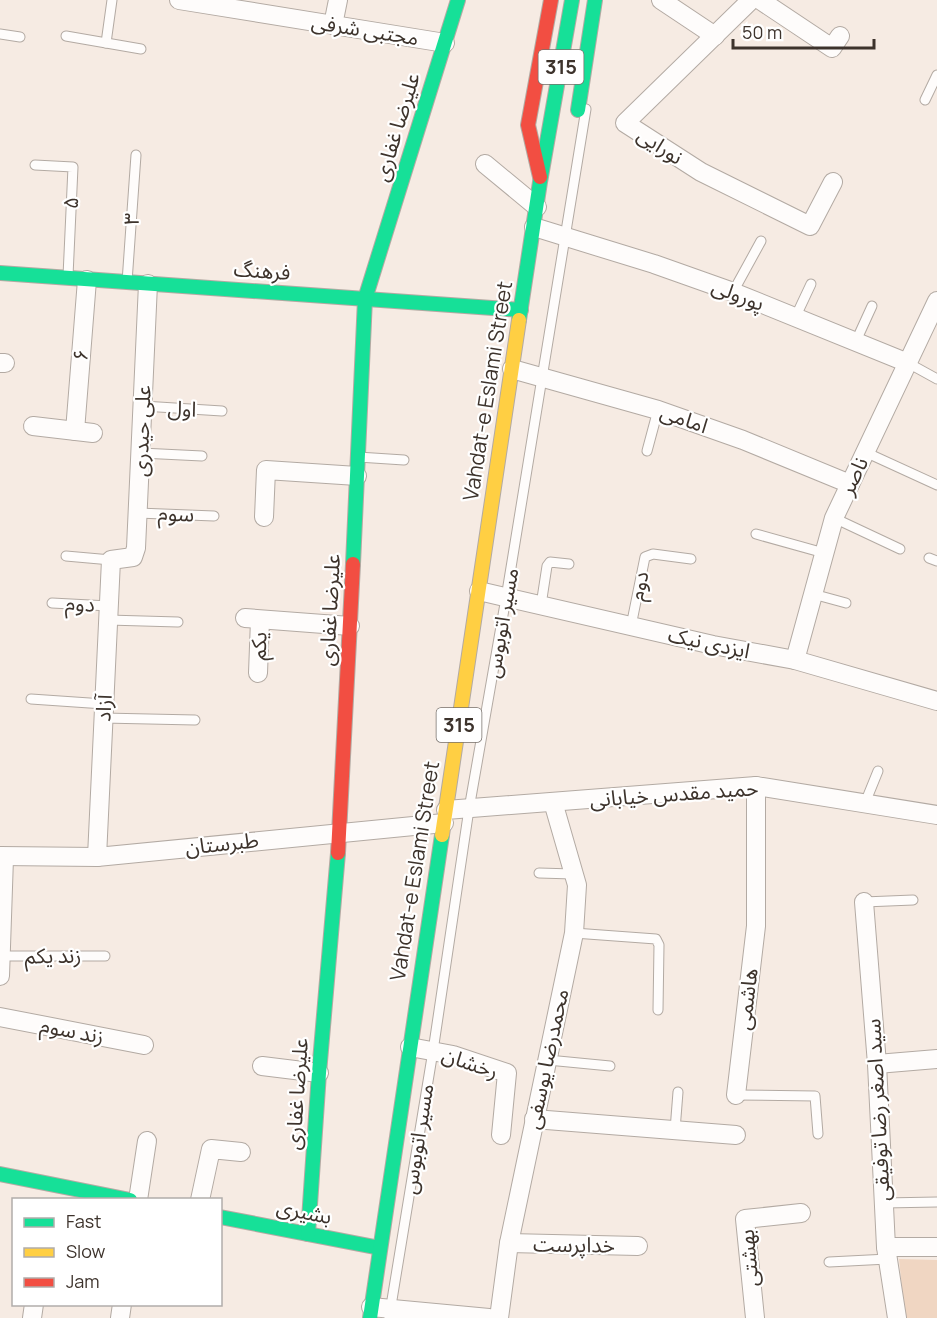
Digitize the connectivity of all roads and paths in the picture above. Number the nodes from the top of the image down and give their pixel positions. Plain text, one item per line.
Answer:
1 (112, 0) edge
2 (179, 0) edge
3 (338, 0) edge
4 (458, 0) edge
5 (551, 0) edge
6 (572, 0) edge
7 (596, 0) edge
8 (604, 0) edge
9 (661, 0) edge
10 (751, 0) edge
11 (760, 0) edge
12 (333, 25) junction
13 (0, 34) edge
14 (66, 36) dead end
15 (715, 36) junction
16 (840, 36) dead end
17 (20, 37) dead end
18 (106, 43) junction
19 (445, 43) junction
20 (141, 50) dead end
21 (937, 75) edge
22 (925, 100) dead end
23 (578, 110) dead end
24 (136, 155) dead end
25 (485, 164) dead end
26 (35, 165) dead end
27 (540, 182) junction
28 (833, 182) dead end
29 (537, 207) junction
30 (534, 227) junction
31 (566, 237) junction
32 (760, 241) dead end
33 (0, 273) edge
34 (68, 278) junction
35 (87, 280) junction
36 (128, 282) junction
37 (148, 284) junction
38 (811, 284) dead end
39 (733, 292) junction
40 (365, 299) junction
41 (937, 301) edge
42 (872, 306) dead end
43 (521, 309) junction
44 (795, 318) junction
45 (856, 341) junction
46 (908, 363) junction
47 (512, 369) junction
48 (542, 376) junction
49 (937, 379) edge
50 (143, 406) junction
51 (658, 410) junction
52 (222, 411) dead end
53 (33, 426) dead end
54 (647, 451) dead end
55 (866, 452) junction
56 (141, 453) junction
57 (202, 456) dead end
58 (358, 457) junction
59 (404, 460) dead end
60 (357, 476) junction
61 (850, 484) junction
62 (937, 485) edge
63 (138, 513) junction
64 (214, 516) dead end
65 (264, 517) dead end
66 (834, 518) junction
67 (756, 534) dead end
68 (900, 549) dead end
69 (824, 553) junction
70 (66, 556) dead end
71 (691, 559) dead end
72 (111, 560) junction
73 (569, 564) dead end
74 (479, 591) junction
75 (813, 594) junction
76 (506, 598) junction
77 (51, 603) dead end
78 (846, 603) dead end
79 (542, 605) junction
80 (109, 613) junction
81 (178, 622) dead end
82 (350, 626) junction
83 (631, 626) junction
84 (795, 660) junction
85 (258, 673) dead end
86 (31, 699) dead end
87 (937, 701) edge
88 (103, 711) junction
89 (195, 720) dead end
90 (878, 771) dead end
91 (756, 786) junction
92 (553, 802) junction
93 (865, 803) junction
94 (469, 809) junction
95 (937, 815) edge
96 (445, 816) junction
97 (340, 832) junction
98 (97, 856) junction
99 (2, 857) edge
100 (539, 873) dead end
101 (573, 874) junction
102 (913, 900) dead end
103 (864, 902) joint
104 (574, 933) junction
105 (1, 956) edge
106 (105, 956) dead end
107 (0, 976) edge
108 (658, 1010) dead end
109 (0, 1017) edge
110 (144, 1046) dead end
111 (410, 1047) junction
112 (433, 1051) junction
113 (937, 1059) edge
114 (548, 1060) junction
115 (877, 1064) junction
116 (262, 1066) dead end
117 (610, 1066) dead end
118 (318, 1073) junction
119 (678, 1092) dead end
120 (736, 1095) joint
121 (534, 1119) junction
122 (675, 1130) junction
123 (818, 1134) dead end
124 (501, 1135) dead end
125 (736, 1135) dead end
126 (147, 1141) dead end
127 (241, 1152) dead end
128 (0, 1174) edge
129 (54, 1192) edge
130 (111, 1198) edge
131 (138, 1198) edge
132 (200, 1198) edge
133 (937, 1202) edge
134 (884, 1203) junction
135 (801, 1212) dead end
136 (222, 1217) edge
137 (308, 1234) junction
138 (509, 1243) junction
139 (638, 1246) dead end
140 (937, 1247) edge
141 (380, 1248) junction
142 (887, 1253) junction
143 (829, 1262) dead end
144 (370, 1313) edge
145 (389, 1313) edge
146 (489, 1318) edge
147 (499, 1318) edge
148 (755, 1318) edge
149 (897, 1318) edge

1 - 18 lane
2 - 12 street, مجتبی شرفی
3 - 12 street
4 - 19 street, علیرضا غفاری
5 - 27 street, Vahdat-e Eslami Street
6 - 27 street, Vahdat-e Eslami Street / 315
7 - 23 street
8 - 31 lane, مسیر اتوبوس
9 - 15 street
10 - 15 street, نورایی
11 - 16 street
12 - 19 street, مجتبی شرفی
13 - 17 lane
14 - 18 lane
15 - 28 street, نورایی
18 - 20 lane
19 - 40 street, علیرضا غفاری
21 - 22 lane
24 - 36 lane, ۳
25 - 29 street
26 - 34 lane, ۵
27 - 29 street, Vahdat-e Eslami Street / 315
29 - 30 street, Vahdat-e Eslami Street / 315
30 - 31 street, پورولی
30 - 43 street, Vahdat-e Eslami Street / 315
31 - 39 street, پورولی
31 - 48 lane, مسیر اتوبوس
32 - 39 lane
33 - 34 street, فرهنگ
34 - 35 street, فرهنگ
35 - 36 street, فرهنگ
35 - 53 street, ۶
36 - 37 street, فرهنگ
37 - 40 street, فرهنگ
37 - 50 street, علی حیدری
38 - 44 lane
39 - 44 street, پورولی
40 - 43 street, فرهنگ
40 - 58 street, علیرضا غفاری
41 - 46 street, ناصر
42 - 45 lane
43 - 47 street, Vahdat-e Eslami Street / 315
44 - 45 street, پورولی
45 - 46 street, پورولی
46 - 49 lane, پورولی
46 - 55 street, ناصر
47 - 48 street, امامی
47 - 74 street, Vahdat-e Eslami Street / 315
48 - 51 street, امامی
48 - 76 lane, مسیر اتوبوس
50 - 52 lane, اول
50 - 56 street, علی حیدری
51 - 54 lane
51 - 61 street, امامی
55 - 61 street, ناصر
55 - 62 lane
56 - 57 lane
56 - 63 street, علی حیدری
58 - 59 lane
58 - 60 street, علیرضا غفاری
60 - 65 street
60 - 82 street, علیرضا غفاری
61 - 66 street, ناصر
63 - 64 lane, سوم
63 - 72 street, علی حیدری
66 - 68 lane
66 - 69 street, ناصر
67 - 69 lane
69 - 75 street, ناصر
70 - 72 lane
71 - 83 lane, دوم
72 - 80 street, آزاد
73 - 79 lane
74 - 76 street, ایزدی نیک
74 - 96 street, Vahdat-e Eslami Street / 315
75 - 78 lane
75 - 84 street, ناصر
76 - 79 street, ایزدی نیک
76 - 94 lane, مسیر اتوبوس
77 - 80 lane, دوم
79 - 83 street, ایزدی نیک
80 - 81 lane, دوم
80 - 88 street, آزاد
82 - 85 street, یکم
82 - 97 street, علیرضا غفاری
83 - 84 street, ایزدی نیک
84 - 87 street, ایزدی نیک
86 - 88 lane
88 - 89 lane
88 - 98 street, آزاد
90 - 93 lane
91 - 92 street, حمید مقدس خیابانی
91 - 93 street, حمید مقدس خیابانی
91 - 120 street, هاشمی
92 - 94 street, حمید مقدس خیابانی
92 - 101 street, محمدرضا یوسفی
93 - 95 street, حمید مقدس خیابانی
94 - 96 street, حمید مقدس خیابانی
94 - 112 lane, مسیر اتوبوس
96 - 97 street, طبرستان
96 - 111 street, Vahdat-e Eslami Street / 315
97 - 98 street, طبرستان
97 - 118 street, علیرضا غفاری
98 - 99 street, طبرستان
99 - 105 street
100 - 101 lane
101 - 104 street, محمدرضا یوسفی
102 - 103 lane
103 - 115 street, سید اصغر رضا توفیقی
104 - 108 lane
104 - 114 street, محمدرضا یوسفی
105 - 106 lane, زند یکم
105 - 107 street
109 - 110 street, زند سوم
111 - 112 street, رخشان
111 - 141 street, Vahdat-e Eslami Street / 315
112 - 124 street, رخشان
112 - 145 lane, مسیر اتوبوس
113 - 115 street
114 - 117 lane
114 - 121 street, محمدرضا یوسفی
115 - 134 street, سید اصغر رضا توفیقی
116 - 118 street
118 - 137 street, علیرضا غفاری
119 - 122 lane
120 - 123 lane, هاشمی
121 - 122 street
121 - 138 street, محمدرضا یوسفی
122 - 125 street
126 - 131 street
127 - 132 street
128 - 129 street
129 - 130 street
133 - 134 lane
134 - 142 street, سید اصغر رضا توفیقی
135 - 148 street, بهشتی
136 - 137 street, بشیری
137 - 141 street, بشیری
138 - 139 street, خداپرست
138 - 147 street, محمدرضا یوسفی
140 - 142 street
141 - 144 street, Vahdat-e Eslami Street / 315
142 - 143 lane
142 - 149 street, سید اصغر رضا توفیقی
144 - 145 street
145 - 146 street

